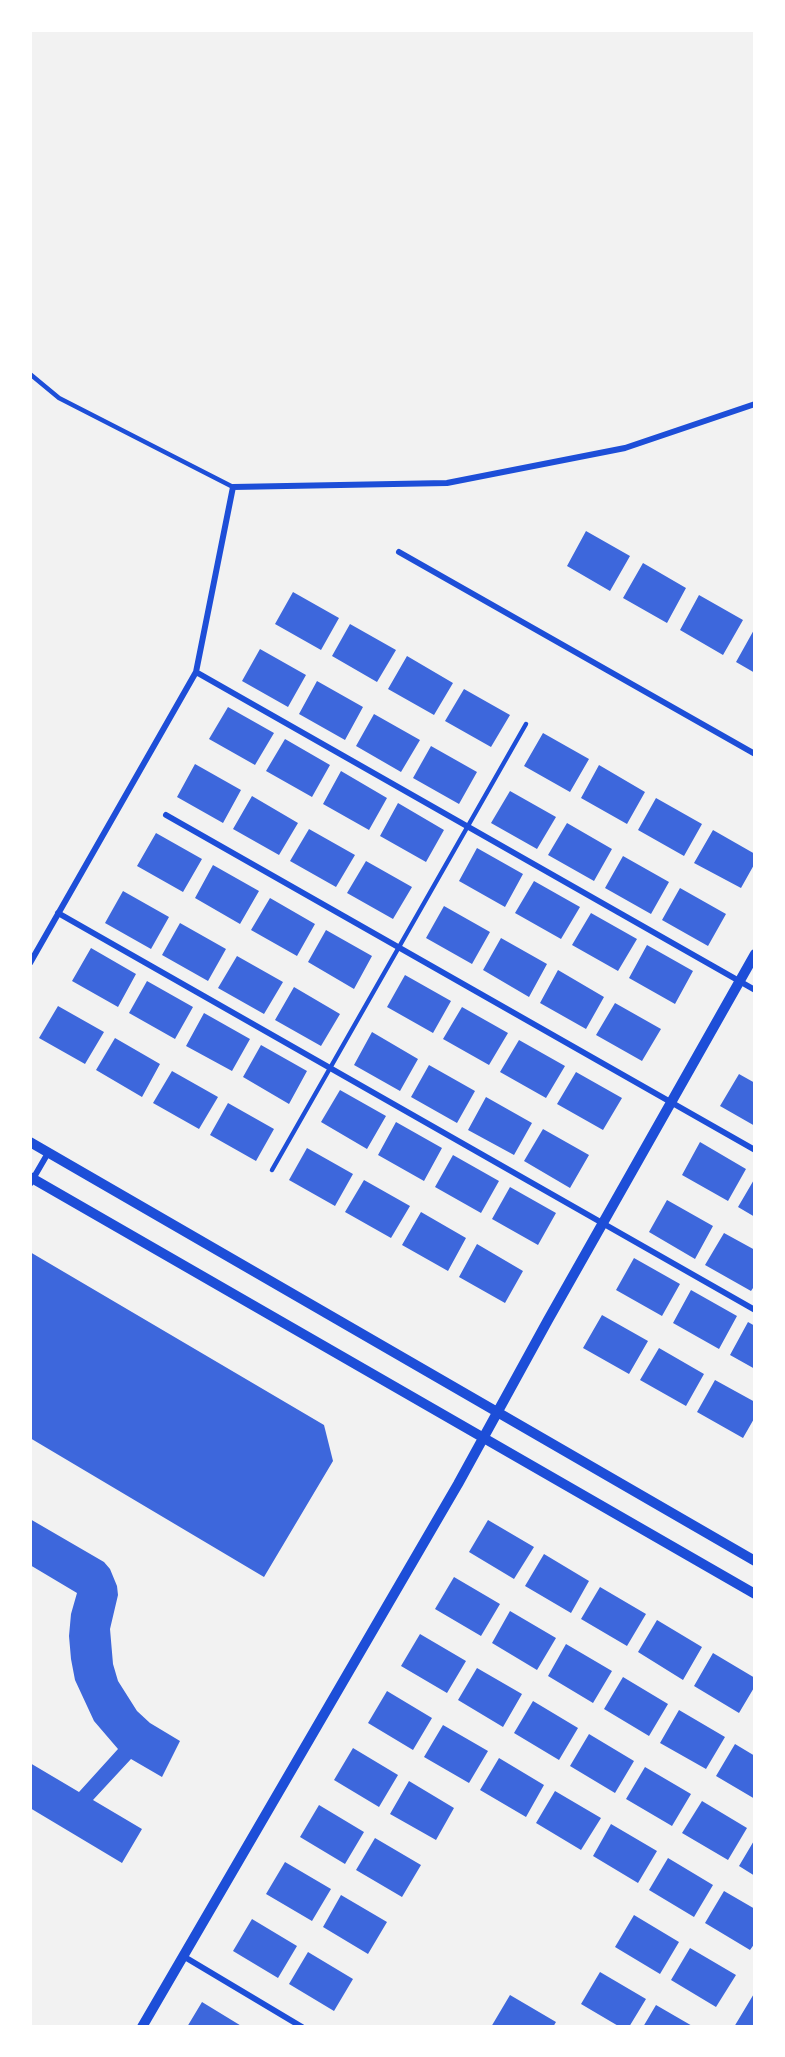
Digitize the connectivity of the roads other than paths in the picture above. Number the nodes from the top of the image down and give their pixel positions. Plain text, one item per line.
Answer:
1 (30, 374) edge
2 (755, 404) edge
3 (233, 487) junction
4 (399, 552) dead end
5 (196, 672) junction
6 (526, 724) dead end
7 (755, 754) edge
8 (166, 815) dead end
9 (468, 826) junction
10 (58, 914) junction
11 (399, 947) junction
12 (755, 954) edge
13 (30, 963) edge
14 (740, 981) junction
15 (755, 990) edge
16 (330, 1068) junction
17 (671, 1102) junction
18 (30, 1142) edge
19 (755, 1150) edge
20 (48, 1153) junction
21 (272, 1170) dead end
22 (31, 1180) edge
23 (603, 1223) junction
24 (755, 1310) edge
25 (497, 1412) junction
26 (483, 1438) junction
27 (755, 1561) edge
28 (755, 1594) edge
29 (183, 1956) junction
30 (142, 2027) edge
31 (302, 2027) edge

1 - 3 lane
2 - 3 street
3 - 5 street
4 - 7 street
5 - 9 street
5 - 10 street
6 - 9 lane
8 - 11 street
9 - 11 lane
9 - 14 street
10 - 13 street
10 - 16 street
11 - 16 lane
11 - 17 street
12 - 14 street
14 - 15 street
14 - 17 street
16 - 21 lane
16 - 23 street
17 - 19 street
17 - 23 street
18 - 20 street
20 - 22 street
20 - 25 street
22 - 26 street
23 - 24 street
23 - 25 street
25 - 26 street
25 - 27 street
26 - 28 street
26 - 29 street
29 - 30 street
29 - 31 street

